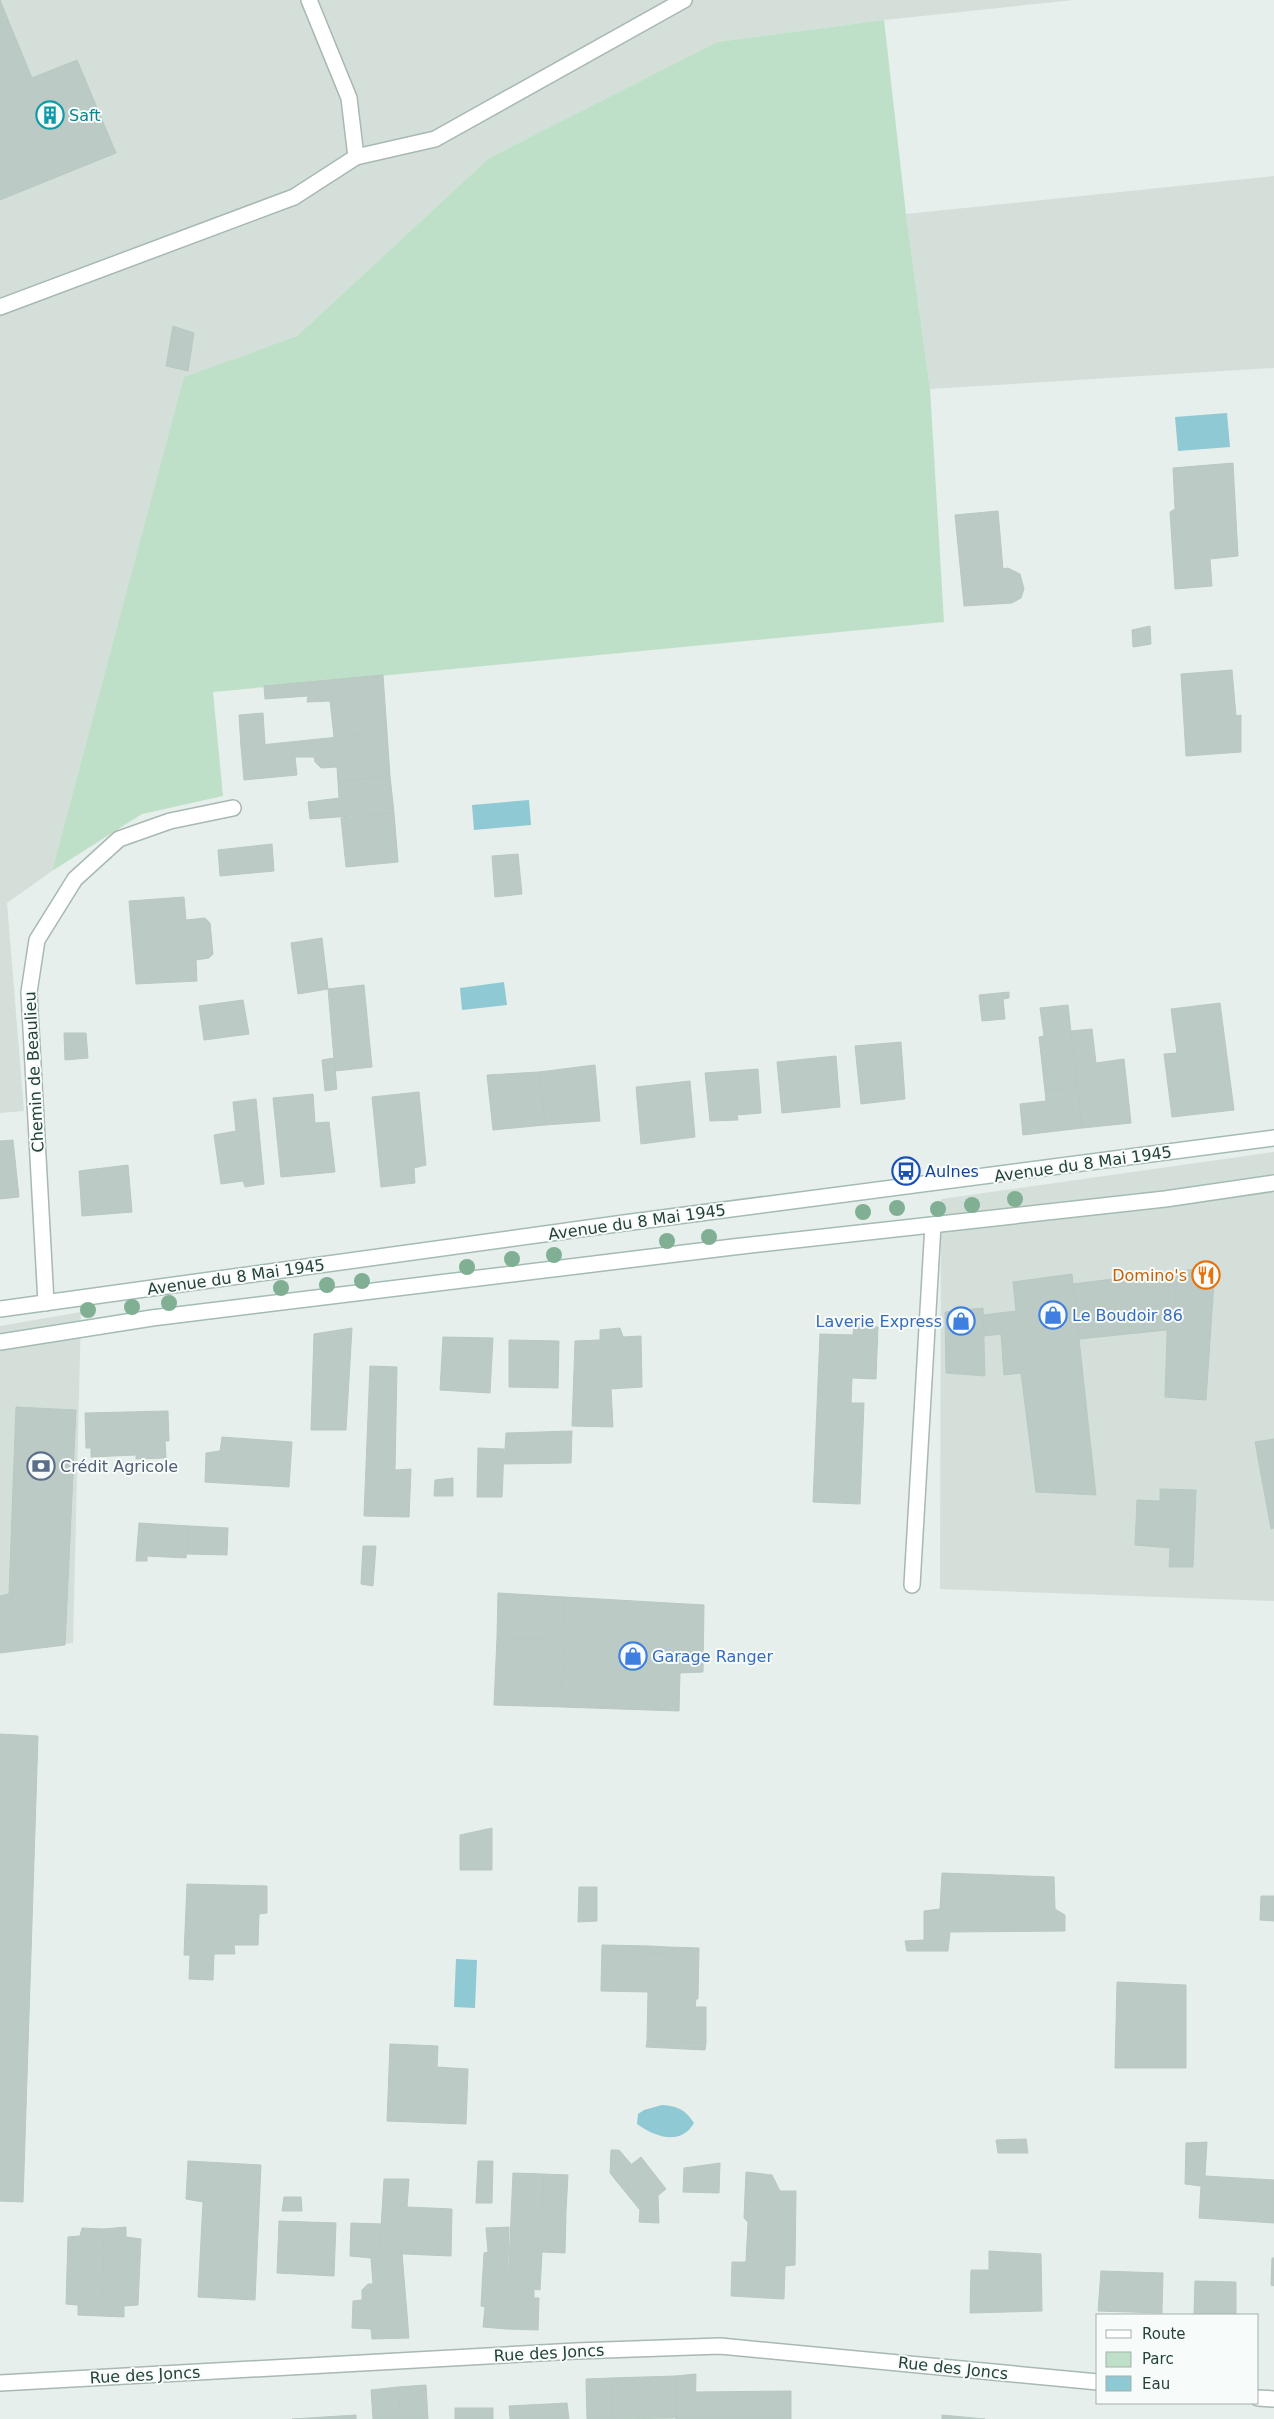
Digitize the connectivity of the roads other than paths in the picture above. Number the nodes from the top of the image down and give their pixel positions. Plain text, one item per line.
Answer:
1 (308, 0) edge
2 (679, 1) edge
3 (356, 157) junction
4 (0, 307) edge
5 (233, 808) dead end
6 (1274, 1138) edge
7 (1274, 1183) edge
8 (933, 1225) junction
9 (46, 1303) junction
10 (0, 1310) edge
11 (0, 1342) edge
12 (912, 1585) dead end
13 (1096, 2382) edge
14 (0, 2383) edge
15 (1259, 2398) edge
16 (1274, 2399) edge

1 - 3 main road
2 - 3 main road
3 - 4 main road
5 - 9 main road, Chemin de Beaulieu
6 - 9 main road, Avenue du 8 Mai 1945
7 - 8 main road, Avenue du 8 Mai 1945
8 - 11 main road, Avenue du 8 Mai 1945
8 - 12 main road
9 - 10 main road, Avenue du 8 Mai 1945
13 - 14 main road, Rue des Joncs
15 - 16 main road

